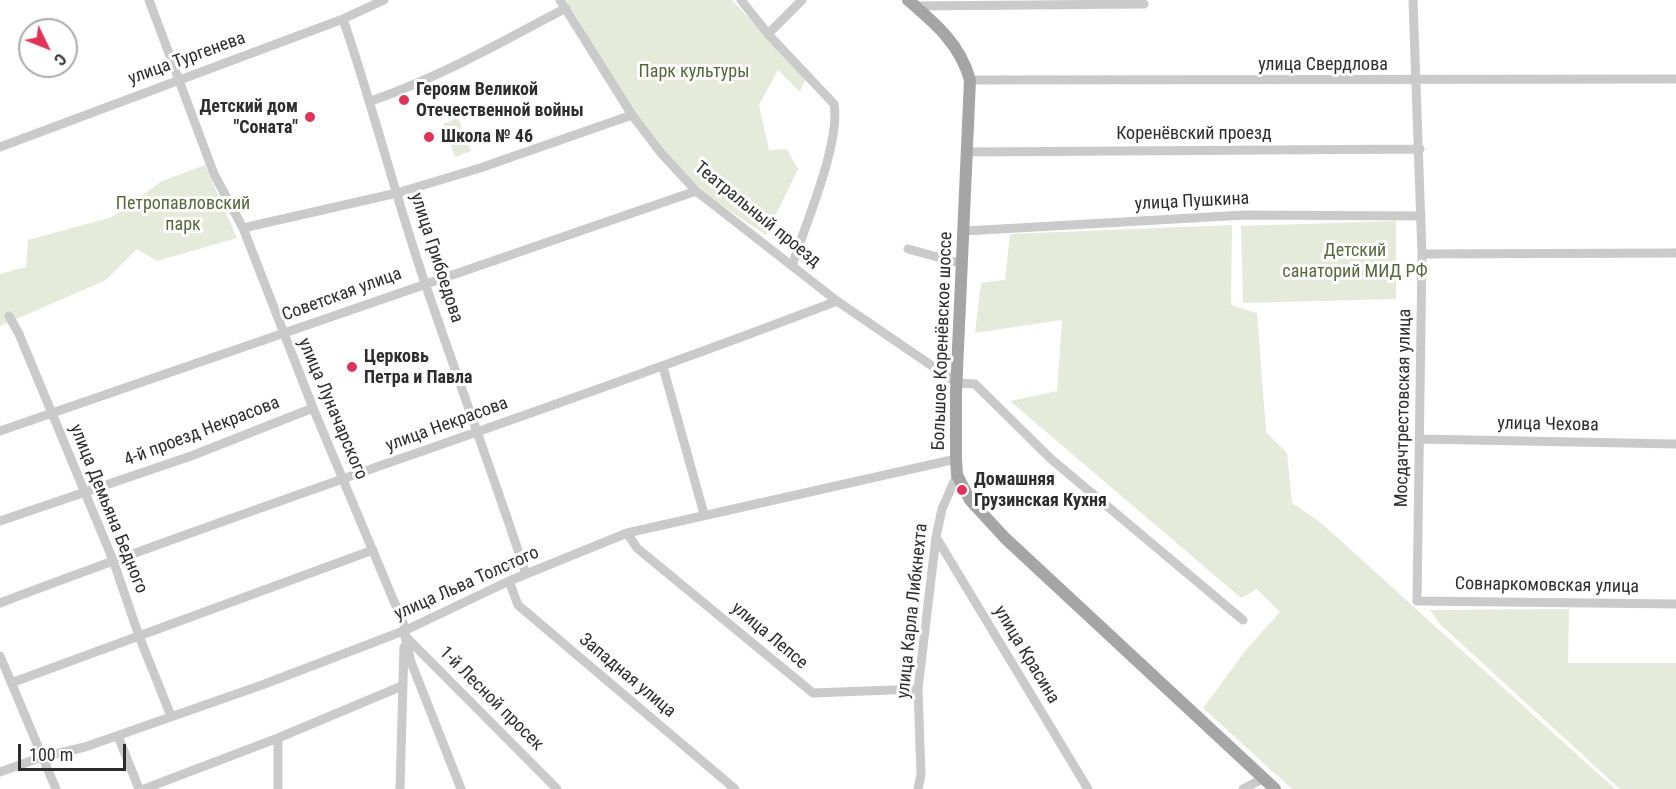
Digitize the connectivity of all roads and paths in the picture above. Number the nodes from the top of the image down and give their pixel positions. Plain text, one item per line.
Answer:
1 (149, 0) edge
2 (384, 0) edge
3 (741, 0) edge
4 (802, 0) edge
5 (1413, 0) edge
6 (912, 3) edge
7 (563, 4) edge
8 (1144, 4) dead end
9 (343, 19) junction
10 (768, 34) junction
11 (180, 79) junction
12 (1676, 79) edge
13 (970, 80) junction
14 (1416, 82) junction
15 (372, 101) junction
16 (632, 115) junction
17 (0, 147) edge
18 (1420, 148) junction
19 (969, 152) junction
20 (696, 191) junction
21 (397, 193) junction
22 (1421, 216) junction
23 (243, 228) junction
24 (965, 231) junction
25 (908, 249) dead end
26 (1676, 253) edge
27 (1422, 254) junction
28 (963, 264) junction
29 (792, 266) junction
30 (424, 282) junction
31 (837, 301) junction
32 (9, 316) dead end
33 (283, 334) junction
34 (663, 367) junction
35 (957, 382) junction
36 (313, 408) junction
37 (51, 414) junction
38 (478, 430) junction
39 (0, 431) edge
40 (1420, 439) junction
41 (1676, 444) edge
42 (956, 459) junction
43 (957, 475) junction
44 (344, 479) junction
45 (86, 492) junction
46 (704, 514) junction
47 (0, 521) edge
48 (627, 533) junction
49 (936, 537) junction
50 (373, 550) junction
51 (113, 560) junction
52 (526, 574) junction
53 (509, 581) junction
54 (1417, 601) joint
55 (0, 603) edge
56 (1676, 604) edge
57 (1243, 620) dead end
58 (406, 633) junction
59 (139, 636) junction
60 (0, 656) edge
61 (11, 683) junction
62 (402, 686) junction
63 (918, 689) junction
64 (171, 717) junction
65 (118, 736) junction
66 (278, 738) junction
67 (42, 757) junction
68 (0, 772) edge
69 (1264, 778) junction
70 (56, 789) edge
71 (141, 789) edge
72 (278, 789) edge
73 (400, 789) edge
74 (461, 789) edge
75 (557, 789) edge
76 (735, 789) edge
77 (918, 789) edge
78 (1088, 789) edge
79 (1244, 789) edge
80 (1275, 789) edge

1 - 11 street, улица Луначарского
2 - 9 street, улица Тургенева
3 - 10 street
4 - 10 street
5 - 14 street, Мосдачтрестовская улица
6 - 8 street
6 - 13 main road, Большое Коренёвское шоссе
7 - 15 street
7 - 16 street, Театральный проезд
9 - 11 street, улица Тургенева
9 - 15 street, улица Грибоедова
10 - 29 street
11 - 17 street, улица Тургенева
11 - 23 street, улица Луначарского
12 - 14 street, улица Свердлова
13 - 14 street, улица Свердлова
13 - 19 main road, Большое Коренёвское шоссе
14 - 18 street, Мосдачтрестовская улица
15 - 21 street, улица Грибоедова
16 - 20 street, Театральный проезд
16 - 21 street
18 - 19 street, Коренёвский проезд
18 - 22 street, Мосдачтрестовская улица
19 - 24 main road, Большое Коренёвское шоссе
20 - 29 street, Театральный проезд
20 - 30 street, Советская улица
21 - 23 street
21 - 30 street, улица Грибоедова
22 - 24 street, улица Пушкина
22 - 27 street, Мосдачтрестовская улица
23 - 33 street, улица Луначарского
24 - 28 main road, Большое Коренёвское шоссе
25 - 28 street
26 - 27 street
27 - 40 street, Мосдачтрестовская улица
28 - 35 main road, Большое Коренёвское шоссе
29 - 31 street, Театральный проезд
30 - 33 street, Советская улица
30 - 38 street, улица Грибоедова
31 - 34 street, улица Некрасова
31 - 35 street, Театральный проезд
32 - 37 street, улица Демьяна Бедного
33 - 36 street, улица Луначарского
33 - 37 street, Советская улица
34 - 38 street, улица Некрасова
34 - 46 street
35 - 42 main road, Большое Коренёвское шоссе
35 - 57 street, Театральный проезд
36 - 44 street, улица Луначарского
36 - 45 street, 4-й проезд Некрасова
37 - 39 street, Советская улица
37 - 45 street, улица Демьяна Бедного
38 - 44 street, улица Некрасова
38 - 52 street, улица Грибоедова
40 - 41 street, улица Чехова
40 - 54 street, Мосдачтрестовская улица
42 - 43 main road, Большое Коренёвское шоссе
42 - 46 street, улица Льва Толстого
43 - 49 street, улица Карла Либкнехта
43 - 69 main road, Большое Коренёвское шоссе
44 - 50 street, улица Луначарского
44 - 51 street, улица Некрасова
45 - 47 street, 4-й проезд Некрасова
45 - 51 street, улица Демьяна Бедного
46 - 48 street, улица Льва Толстого
48 - 52 street, улица Льва Толстого
48 - 63 street, улица Лепсе
49 - 63 street, улица Карла Либкнехта
49 - 78 street, улица Красина
50 - 58 street, улица Луначарского
50 - 59 street
51 - 55 street, улица Некрасова
51 - 59 street, улица Демьяна Бедного
52 - 53 street, улица Льва Толстого
53 - 58 street, улица Льва Толстого
53 - 76 street, Западная улица
54 - 56 street, Совнаркомовская улица
58 - 62 street
58 - 64 street, улица Льва Толстого
58 - 74 street
58 - 75 street, 1-й Лесной просек
59 - 61 street
59 - 64 street, улица Демьяна Бедного
60 - 61 street
61 - 67 street
62 - 66 street
62 - 73 street
63 - 77 street, улица Карла Либкнехта
64 - 65 street, улица Льва Толстого
65 - 67 street, улица Льва Толстого
65 - 71 street
66 - 71 street
66 - 72 street
67 - 68 street, улица Льва Толстого
67 - 70 street
69 - 79 street
69 - 80 main road, Большое Коренёвское шоссе

